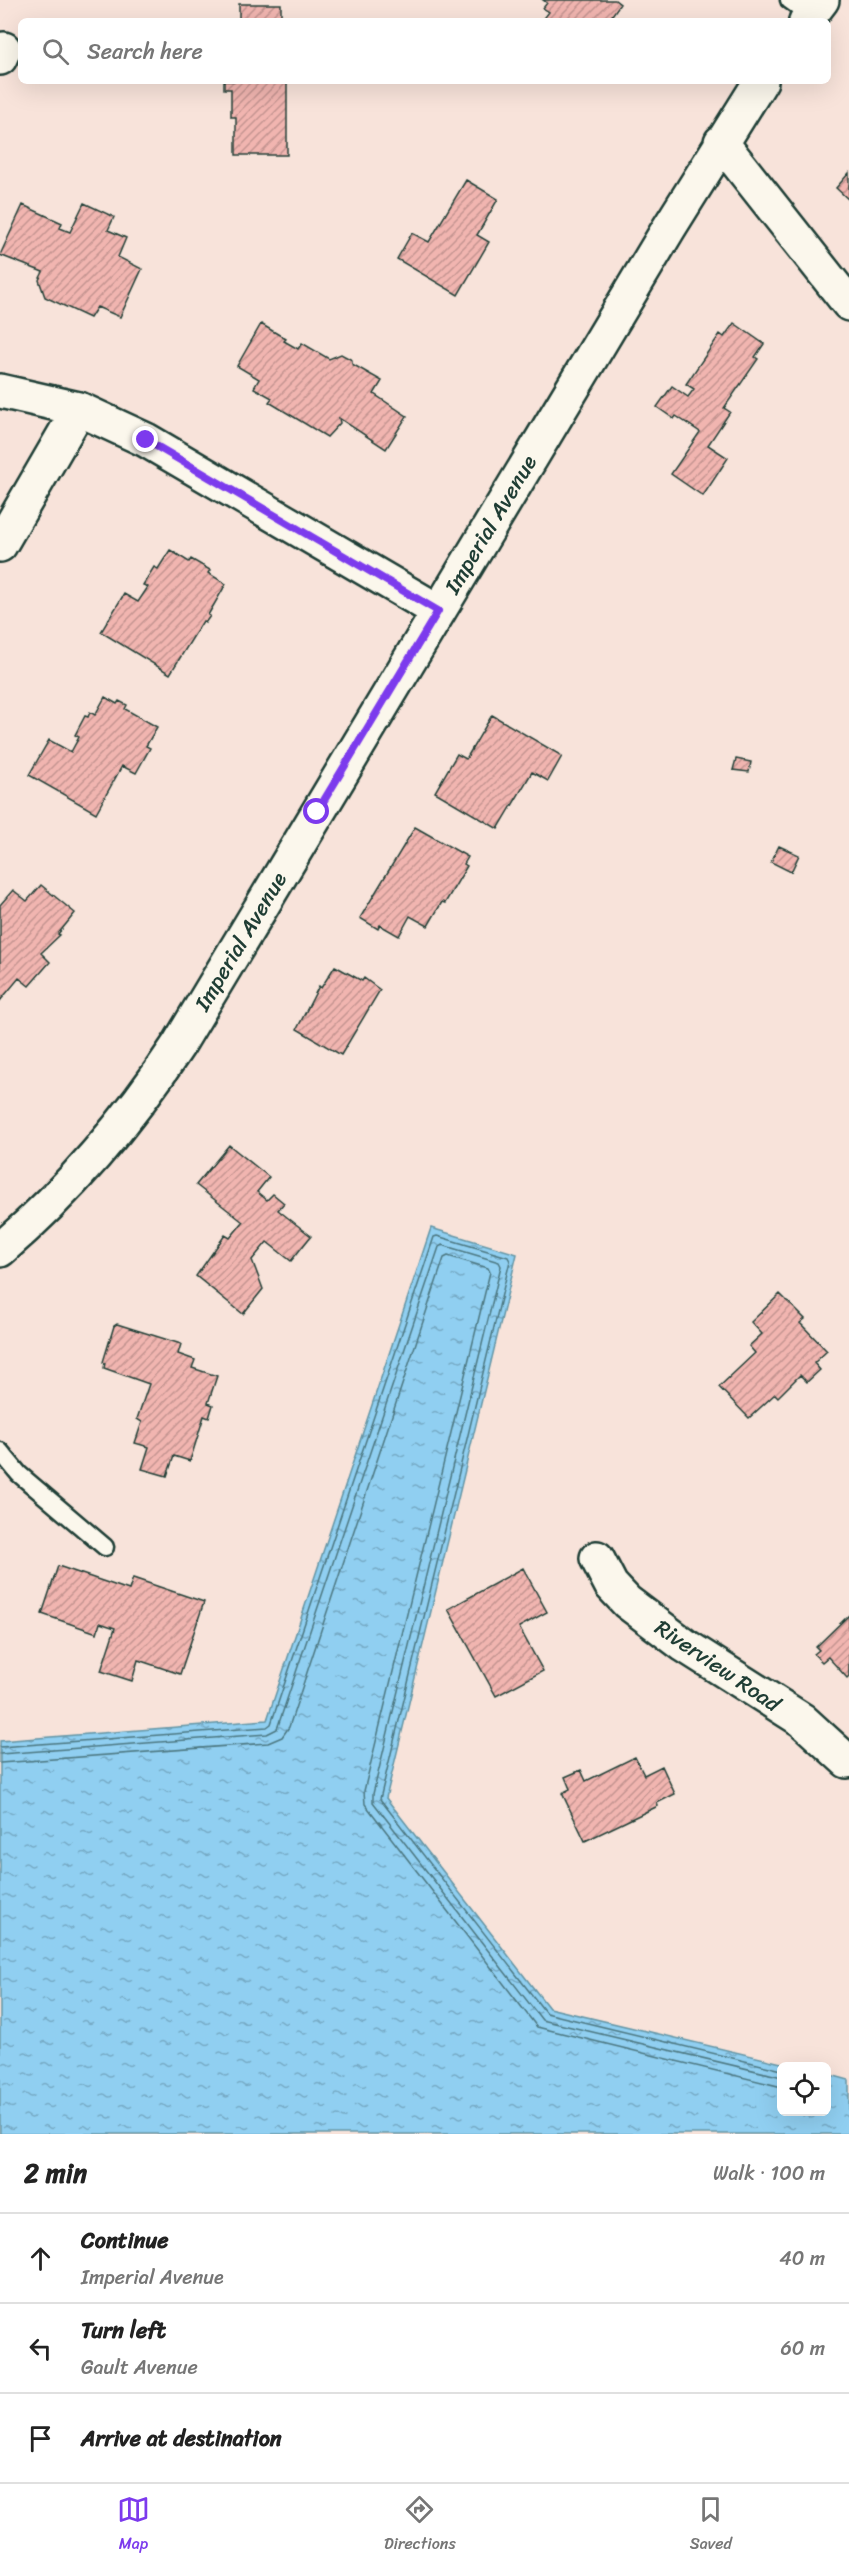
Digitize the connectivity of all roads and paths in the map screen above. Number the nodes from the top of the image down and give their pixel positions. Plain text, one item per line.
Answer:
1 (759, 84) edge
2 (721, 142) junction
3 (849, 304) edge
4 (0, 391) edge
5 (79, 409) junction
6 (0, 544) edge
7 (438, 611) junction
8 (0, 1250) edge
9 (0, 1451) edge
10 (105, 1547) dead end
11 (597, 1558) dead end
12 (849, 1759) edge

1 - 2 street, Imperial Avenue
2 - 3 street
2 - 7 street, Imperial Avenue
4 - 5 street
5 - 6 street
5 - 7 street
7 - 8 street, Imperial Avenue
9 - 10 lane
11 - 12 street, Riverview Road

